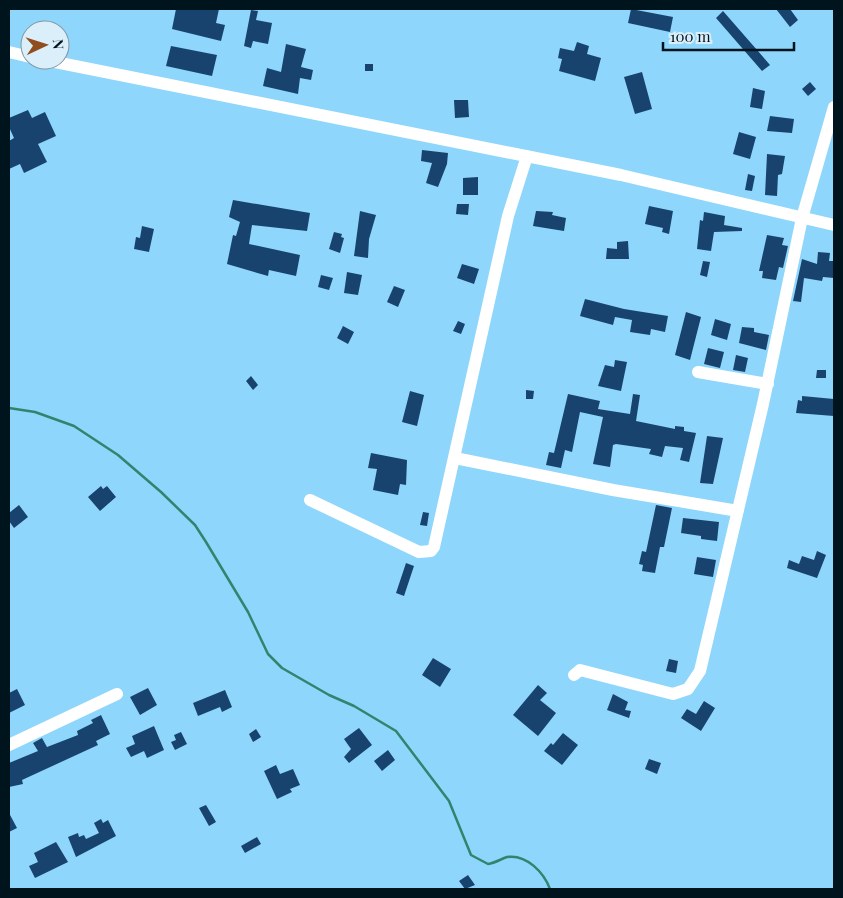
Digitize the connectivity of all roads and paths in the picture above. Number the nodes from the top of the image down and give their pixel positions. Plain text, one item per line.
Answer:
1 (70, 65) edge
2 (834, 107) edge
3 (527, 156) junction
4 (802, 218) junction
5 (834, 225) edge
6 (698, 372) dead end
7 (768, 384) junction
8 (455, 458) junction
9 (310, 500) dead end
10 (738, 511) junction
11 (574, 675) dead end
12 (117, 694) dead end
13 (9, 745) edge

1 - 3 street
2 - 4 street
3 - 4 street
3 - 8 street
4 - 5 street
4 - 7 street
6 - 7 street
7 - 10 street
8 - 9 street
8 - 10 street
10 - 11 street
12 - 13 street

